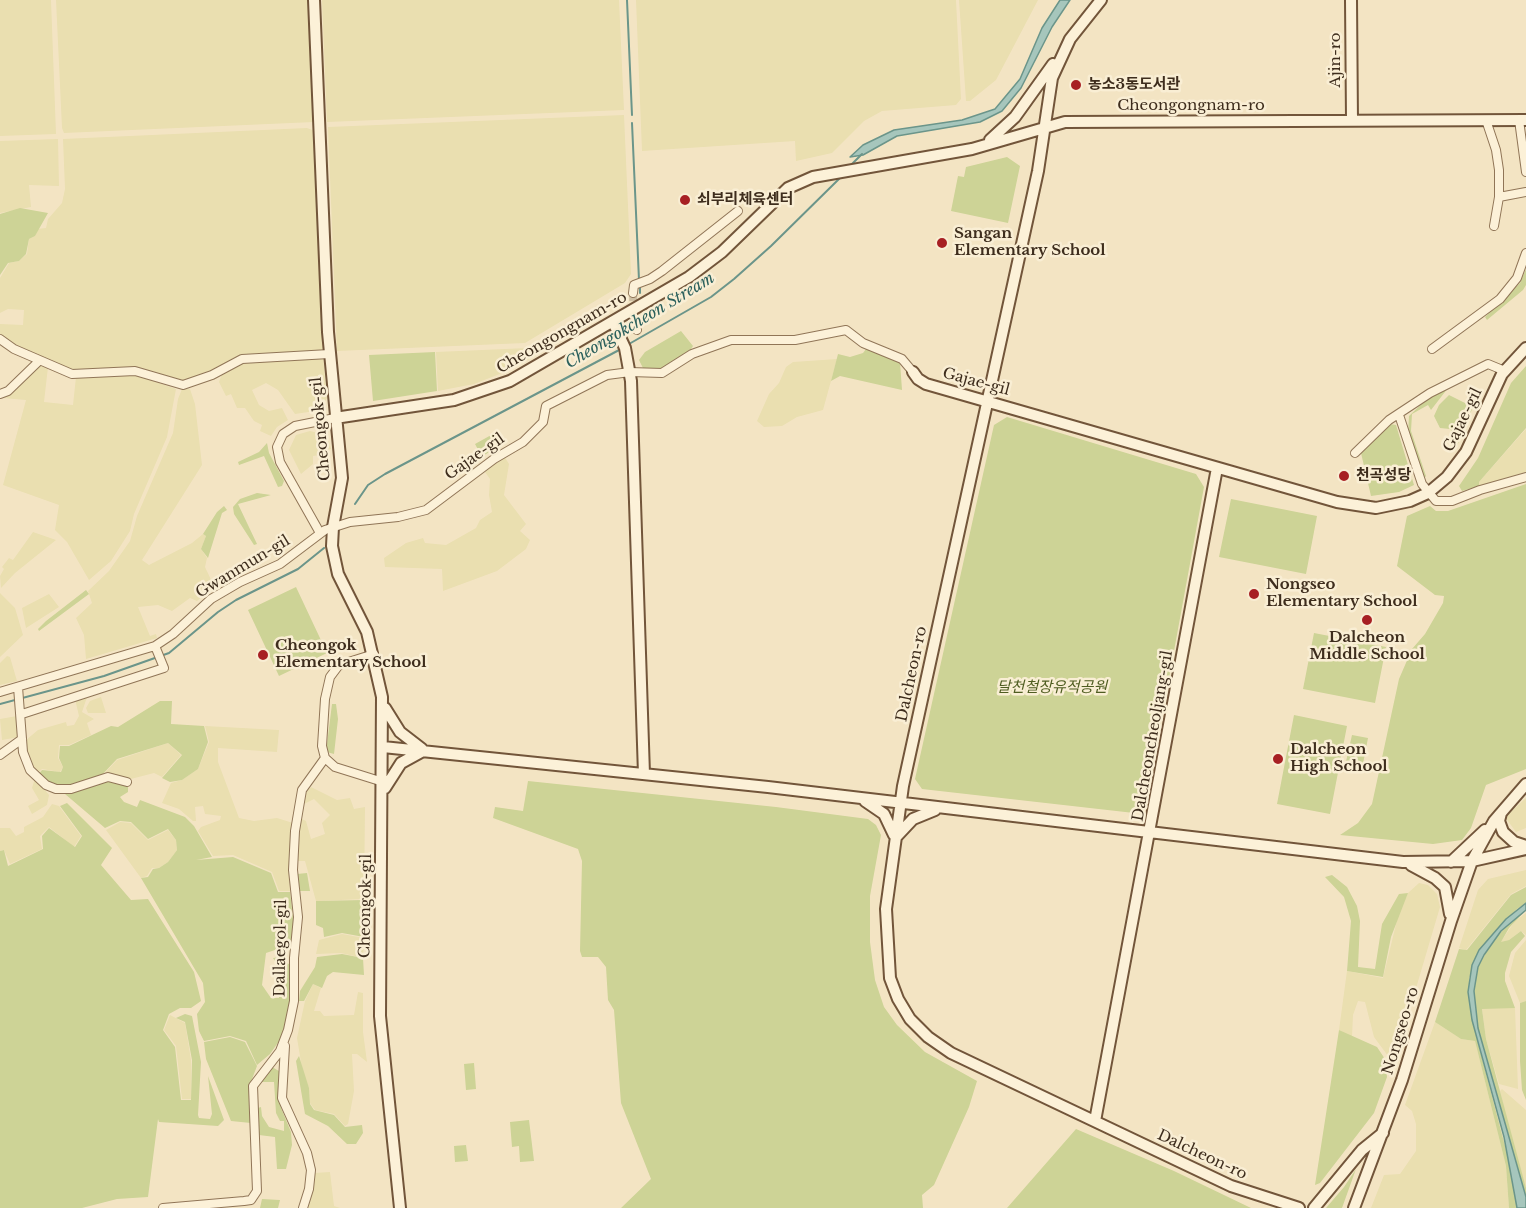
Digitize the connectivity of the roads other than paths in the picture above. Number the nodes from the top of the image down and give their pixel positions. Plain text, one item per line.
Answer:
1 (314, 0) edge
2 (1101, 0) edge
3 (1351, 0) edge
4 (1062, 52) junction
5 (1352, 120) junction
6 (1486, 120) junction
7 (1523, 120) edge
8 (1046, 126) junction
9 (981, 146) junction
10 (1526, 172) edge
11 (1526, 192) edge
12 (1499, 197) junction
13 (738, 211) dead end
14 (1494, 226) dead end
15 (1526, 253) edge
16 (633, 293) dead end
17 (613, 322) junction
18 (0, 339) edge
19 (1526, 348) edge
20 (1432, 349) dead end
21 (329, 354) junction
22 (39, 361) junction
23 (629, 366) junction
24 (1505, 371) junction
25 (914, 372) joint
26 (0, 393) edge
27 (988, 400) junction
28 (1399, 415) junction
29 (335, 418) junction
30 (1355, 453) dead end
31 (1217, 468) junction
32 (1526, 477) edge
33 (1428, 493) junction
34 (333, 527) junction
35 (320, 533) junction
36 (155, 647) junction
37 (374, 654) junction
38 (18, 690) junction
39 (0, 692) edge
40 (382, 697) junction
41 (21, 712) junction
42 (22, 739) junction
43 (383, 747) junction
44 (428, 752) junction
45 (0, 755) edge
46 (325, 758) junction
47 (644, 774) junction
48 (127, 782) dead end
49 (383, 782) junction
50 (1526, 784) edge
51 (382, 797) junction
52 (857, 798) junction
53 (900, 803) junction
54 (945, 808) junction
55 (1502, 810) junction
56 (1494, 821) junction
57 (1151, 832) junction
58 (895, 842) junction
59 (1526, 847) edge
60 (1472, 861) junction
61 (1402, 862) junction
62 (1450, 863) junction
63 (1451, 921) junction
64 (286, 1038) junction
65 (1095, 1121) junction
66 (1383, 1132) junction
67 (1285, 1206) edge
68 (163, 1208) edge
69 (303, 1208) edge
70 (400, 1208) edge
71 (1299, 1208) edge
72 (1314, 1208) edge
73 (1353, 1208) edge

1 - 21 street, Cheongok-gil
2 - 4 street
3 - 5 street, Ajin-ro
4 - 8 street, Dalcheon-ro
4 - 9 street
5 - 6 street, Cheongongnam-ro
5 - 8 street, Cheongongnam-ro
6 - 7 street, Cheongongnam-ro
6 - 12 street
7 - 10 street
8 - 9 street, Cheongongnam-ro
8 - 27 street, Dalcheon-ro
9 - 17 street, Cheongongnam-ro
11 - 12 street
12 - 14 street
13 - 16 street
15 - 20 street
17 - 23 street
17 - 29 street, Cheongongnam-ro
18 - 22 street
19 - 24 street, Gajae-gil
21 - 22 street
21 - 29 street, Cheongok-gil
22 - 26 street
23 - 25 street, Gajae-gil
23 - 34 street, Gajae-gil
23 - 47 street
24 - 28 street
24 - 33 street, Gajae-gil
25 - 27 street, Gajae-gil
27 - 31 street, Gajae-gil
27 - 53 street, Dalcheon-ro
28 - 30 street
28 - 33 street
29 - 34 street, Cheongok-gil
29 - 35 street, Cheongongnam-ro
31 - 33 street, Gajae-gil
31 - 57 street, Dalcheoncheoljang-gil
32 - 33 street
34 - 35 street, Gwanmun-gil
34 - 37 street, Cheongok-gil
35 - 36 street, Gwanmun-gil
36 - 38 street, Gwanmun-gil
36 - 41 street
37 - 40 street, Cheongok-gil
37 - 46 street
38 - 39 street, Gwanmun-gil
38 - 41 street
40 - 43 street, Cheongok-gil
40 - 44 street
41 - 42 street
42 - 45 street
42 - 48 street
43 - 44 street, Dalcheoncheoljang-gil
43 - 49 street, Cheongok-gil
44 - 47 street, Dalcheoncheoljang-gil
44 - 51 street
46 - 49 street
46 - 64 street, Dallaegol-gil
47 - 52 street, Dalcheoncheoljang-gil
49 - 51 street, Cheongok-gil
50 - 55 street, Nongseo-ro
51 - 70 street, Cheongok-gil
52 - 53 street, Dalcheoncheoljang-gil
52 - 58 street
53 - 54 street, Dalcheoncheoljang-gil
53 - 58 street, Dalcheon-ro
54 - 57 street, Dalcheoncheoljang-gil
54 - 58 street
55 - 56 street, Nongseo-ro
55 - 59 street
56 - 60 street, Nongseo-ro
56 - 62 street
57 - 61 street
57 - 65 street
58 - 65 street, Dalcheon-ro
59 - 60 street
60 - 62 street
60 - 63 street, Nongseo-ro
61 - 62 street
61 - 63 street
63 - 66 street, Nongseo-ro
64 - 68 street, Dallaegol-gil
64 - 69 street, Dallaegol-gil
65 - 67 street, Dalcheon-ro
66 - 72 street
66 - 73 street, Nongseo-ro
67 - 71 street, Dalcheon-ro

